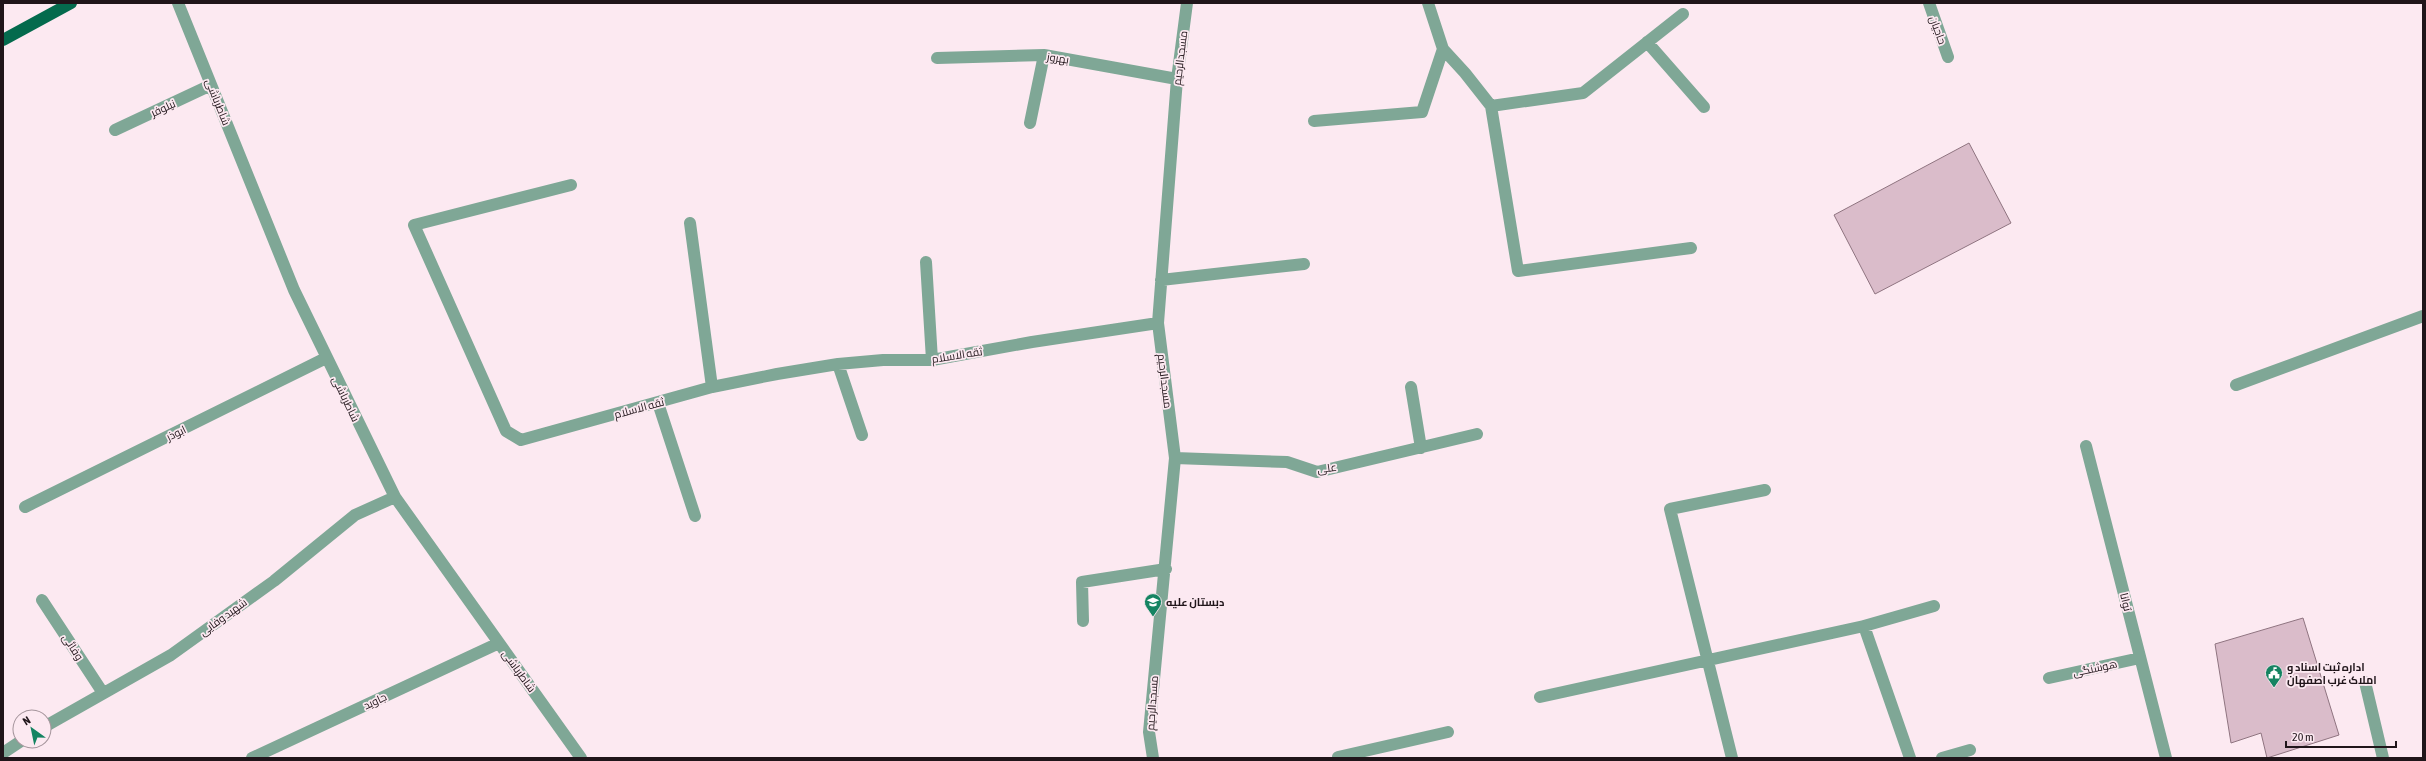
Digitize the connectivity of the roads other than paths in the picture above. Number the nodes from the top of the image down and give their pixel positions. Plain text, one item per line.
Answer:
1 (71, 3) edge
2 (178, 3) edge
3 (1187, 3) edge
4 (1428, 3) edge
5 (1929, 3) edge
6 (1683, 14) dead end
7 (3, 40) edge
8 (1647, 42) junction
9 (1443, 49) junction
10 (1044, 55) junction
11 (1948, 57) dead end
12 (937, 58) dead end
13 (1177, 78) junction
14 (211, 85) junction
15 (1491, 106) junction
16 (1704, 107) dead end
17 (1314, 122) dead end
18 (1030, 123) dead end
19 (115, 130) dead end
20 (571, 185) dead end
21 (690, 223) dead end
22 (1691, 248) dead end
23 (926, 262) dead end
24 (1304, 264) dead end
25 (1161, 280) junction
26 (2423, 316) edge
27 (1158, 323) junction
28 (326, 358) junction
29 (932, 360) junction
30 (838, 364) junction
31 (2236, 384) dead end
32 (712, 387) junction
33 (1411, 387) dead end
34 (658, 403) junction
35 (1477, 434) dead end
36 (862, 435) dead end
37 (2086, 446) dead end
38 (1421, 448) junction
39 (1175, 458) junction
40 (1765, 490) dead end
41 (395, 497) junction
42 (25, 507) dead end
43 (694, 516) dead end
44 (1166, 569) junction
45 (42, 600) dead end
46 (1934, 606) dead end
47 (1083, 621) dead end
48 (1864, 626) junction
49 (499, 643) junction
50 (2140, 658) junction
51 (1708, 659) junction
52 (2049, 678) dead end
53 (2365, 682) dead end
54 (103, 693) junction
55 (1540, 697) dead end
56 (52, 722) edge
57 (1448, 732) dead end
58 (12, 747) edge
59 (1970, 750) dead end
60 (1383, 752) edge
61 (3, 753) edge
62 (1338, 757) dead end
63 (252, 758) edge
64 (581, 758) edge
65 (1153, 758) edge
66 (1732, 758) edge
67 (1910, 758) edge
68 (1942, 758) edge
69 (2166, 758) edge
70 (2383, 758) edge

1 - 7 main road
2 - 14 street, شاطرباشی
3 - 13 street, مسجدالرحیم
4 - 9 street
5 - 11 street, حاجیان
6 - 8 street
8 - 15 street
8 - 16 street
9 - 15 street
9 - 17 street
10 - 12 street, بهروز
10 - 13 street, بهروز
10 - 18 street
13 - 25 street, مسجدالرحیم
14 - 19 street, نیلوفر
14 - 28 street, شاطرباشی
15 - 22 street
20 - 34 street, ثقه الاسلام
21 - 32 street
23 - 29 street
24 - 25 street
25 - 27 street, مسجدالرحیم
26 - 31 street
27 - 29 street, ثقه الاسلام
27 - 39 street, مسجدالرحیم
28 - 41 street, شاطرباشی
28 - 42 street, ابوذر
29 - 30 street, ثقه الاسلام
30 - 32 street, ثقه الاسلام
30 - 36 street
32 - 34 street, ثقه الاسلام
33 - 38 street
34 - 43 street
35 - 38 street, علی
37 - 50 street, توانا
38 - 39 street, علی
39 - 44 street, مسجدالرحیم
40 - 51 street
41 - 49 street, شاطرباشی
41 - 54 street, شهید وفایی
44 - 47 street
44 - 65 street, مسجدالرحیم
45 - 54 street, وفائی
46 - 48 street
48 - 51 street
48 - 67 street
49 - 63 street, جاوید
49 - 64 street, شاطرباشی
50 - 52 street, هوشنگی
50 - 69 street, توانا
51 - 55 street
51 - 66 street
53 - 70 street
54 - 56 street, شهید وفایی
57 - 60 street
58 - 61 street
59 - 68 street
60 - 62 street

